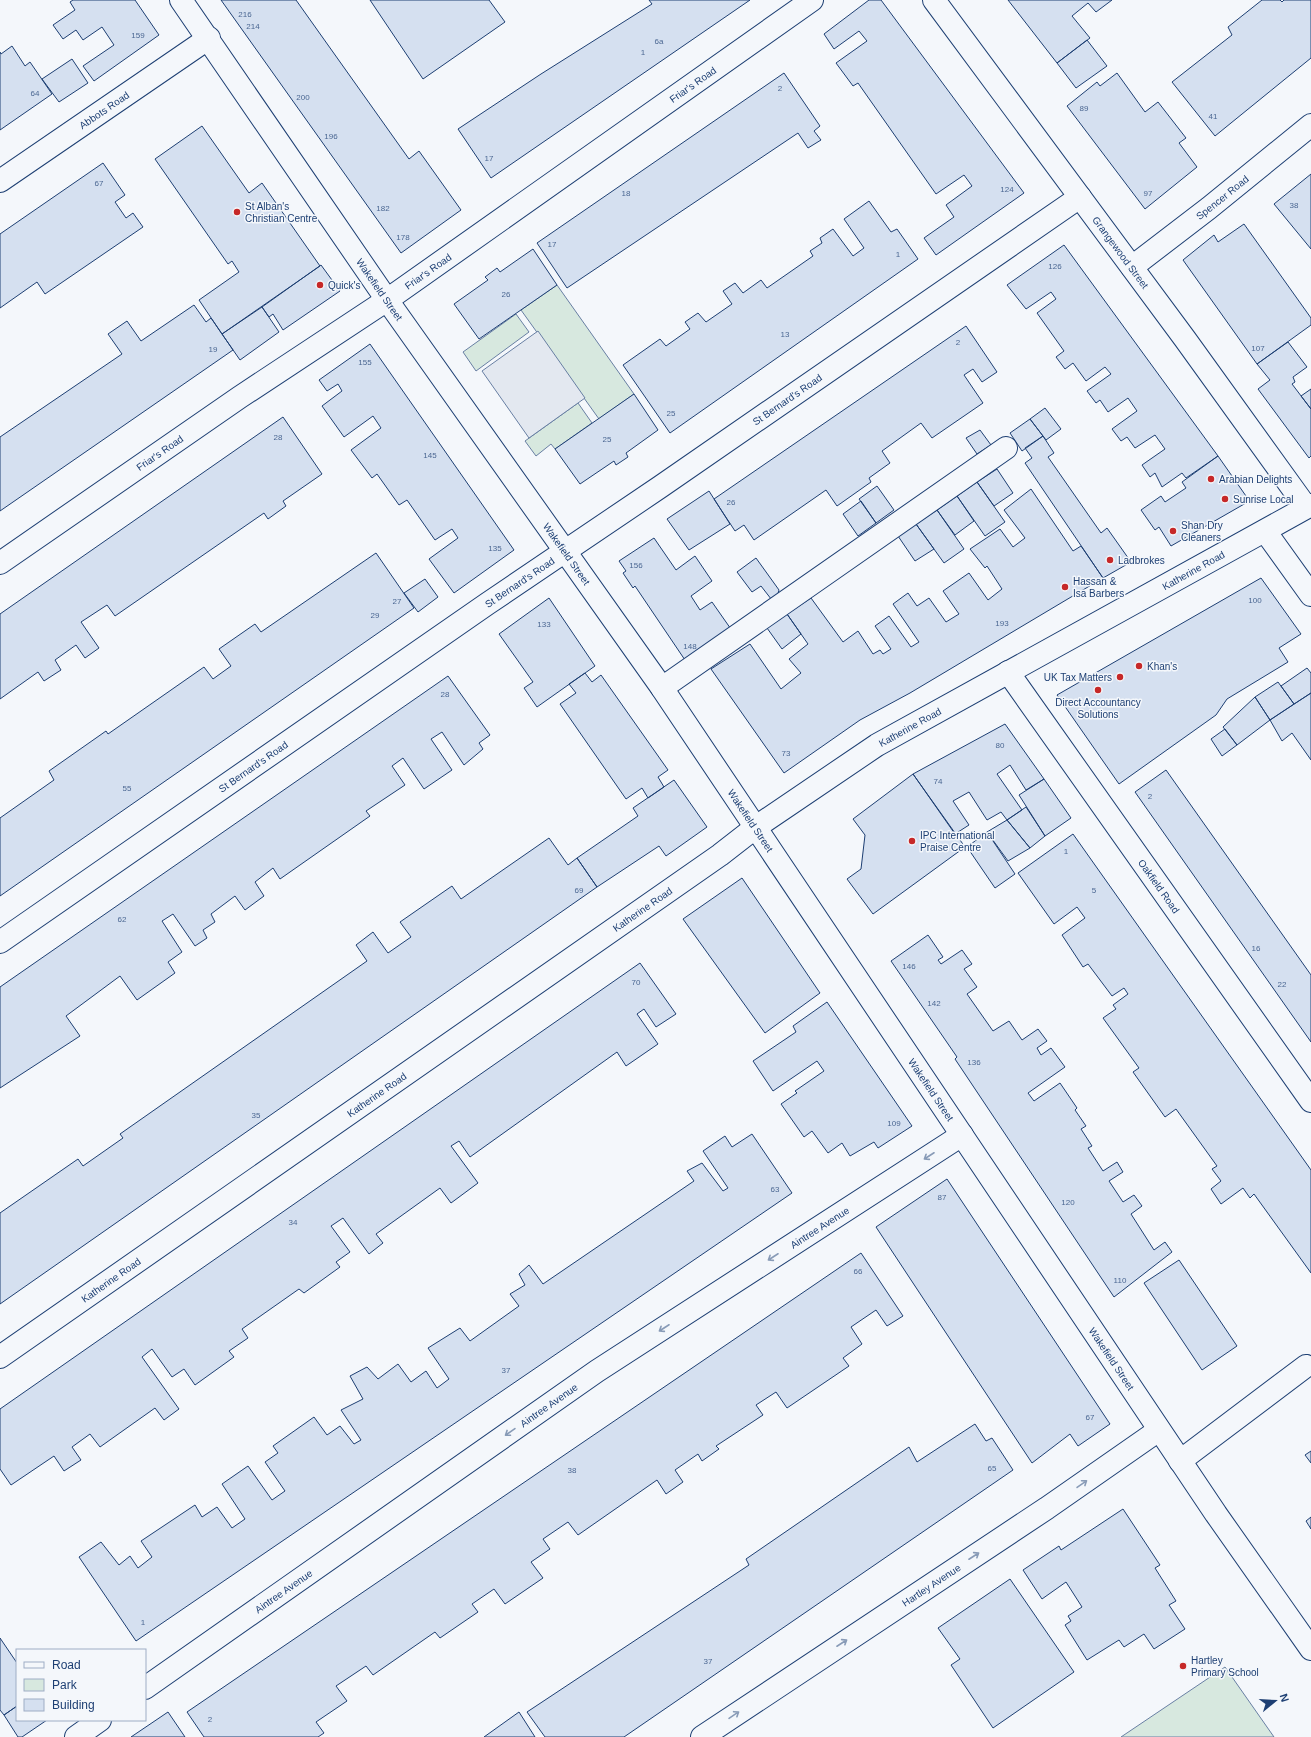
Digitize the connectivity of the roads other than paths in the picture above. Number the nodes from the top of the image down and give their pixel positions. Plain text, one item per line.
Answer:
1 (181, 0) edge
2 (812, 0) edge
3 (934, 0) edge
4 (209, 38) junction
5 (1311, 125) edge
6 (0, 181) edge
7 (1080, 197) junction
8 (1132, 267) junction
9 (387, 300) junction
10 (1006, 448) dead end
11 (1309, 506) edge
12 (1265, 531) junction
13 (564, 551) junction
14 (0, 564) edge
15 (1311, 595) edge
16 (1008, 672) junction
17 (662, 688) junction
18 (756, 828) junction
19 (0, 942) edge
20 (1311, 1101) edge
21 (962, 1135) junction
22 (0, 1357) edge
23 (1306, 1366) dead end
24 (1159, 1430) junction
25 (1180, 1461) junction
26 (1311, 1649) edge
27 (146, 1687) edge
28 (99, 1721) edge
29 (76, 1737) edge
30 (702, 1737) edge

1 - 4 street, Wakefield Street
2 - 9 street, Friar's Road
3 - 7 street, Grangewood Street
4 - 6 street, Abbots Road
4 - 9 street, Wakefield Street
5 - 8 street, Spencer Road
7 - 8 street, Grangewood Street
7 - 13 street, St Bernard's Road
8 - 11 street, Grangewood Street
9 - 13 street, Wakefield Street
9 - 14 street, Friar's Road
10 - 17 street
11 - 12 street, Katherine Road
12 - 15 street
12 - 16 street, Katherine Road
13 - 17 street, Wakefield Street
13 - 19 street, St Bernard's Road
16 - 18 street, Katherine Road
16 - 20 street, Oakfield Road
17 - 18 street, Wakefield Street
18 - 21 street, Wakefield Street
18 - 22 street, Katherine Road
21 - 24 street, Wakefield Street
21 -> 27 street, Aintree Avenue
23 - 25 street
24 - 25 street, Wakefield Street
30 -> 24 street, Hartley Avenue
25 - 26 street, Wakefield Street
28 - 29 street

